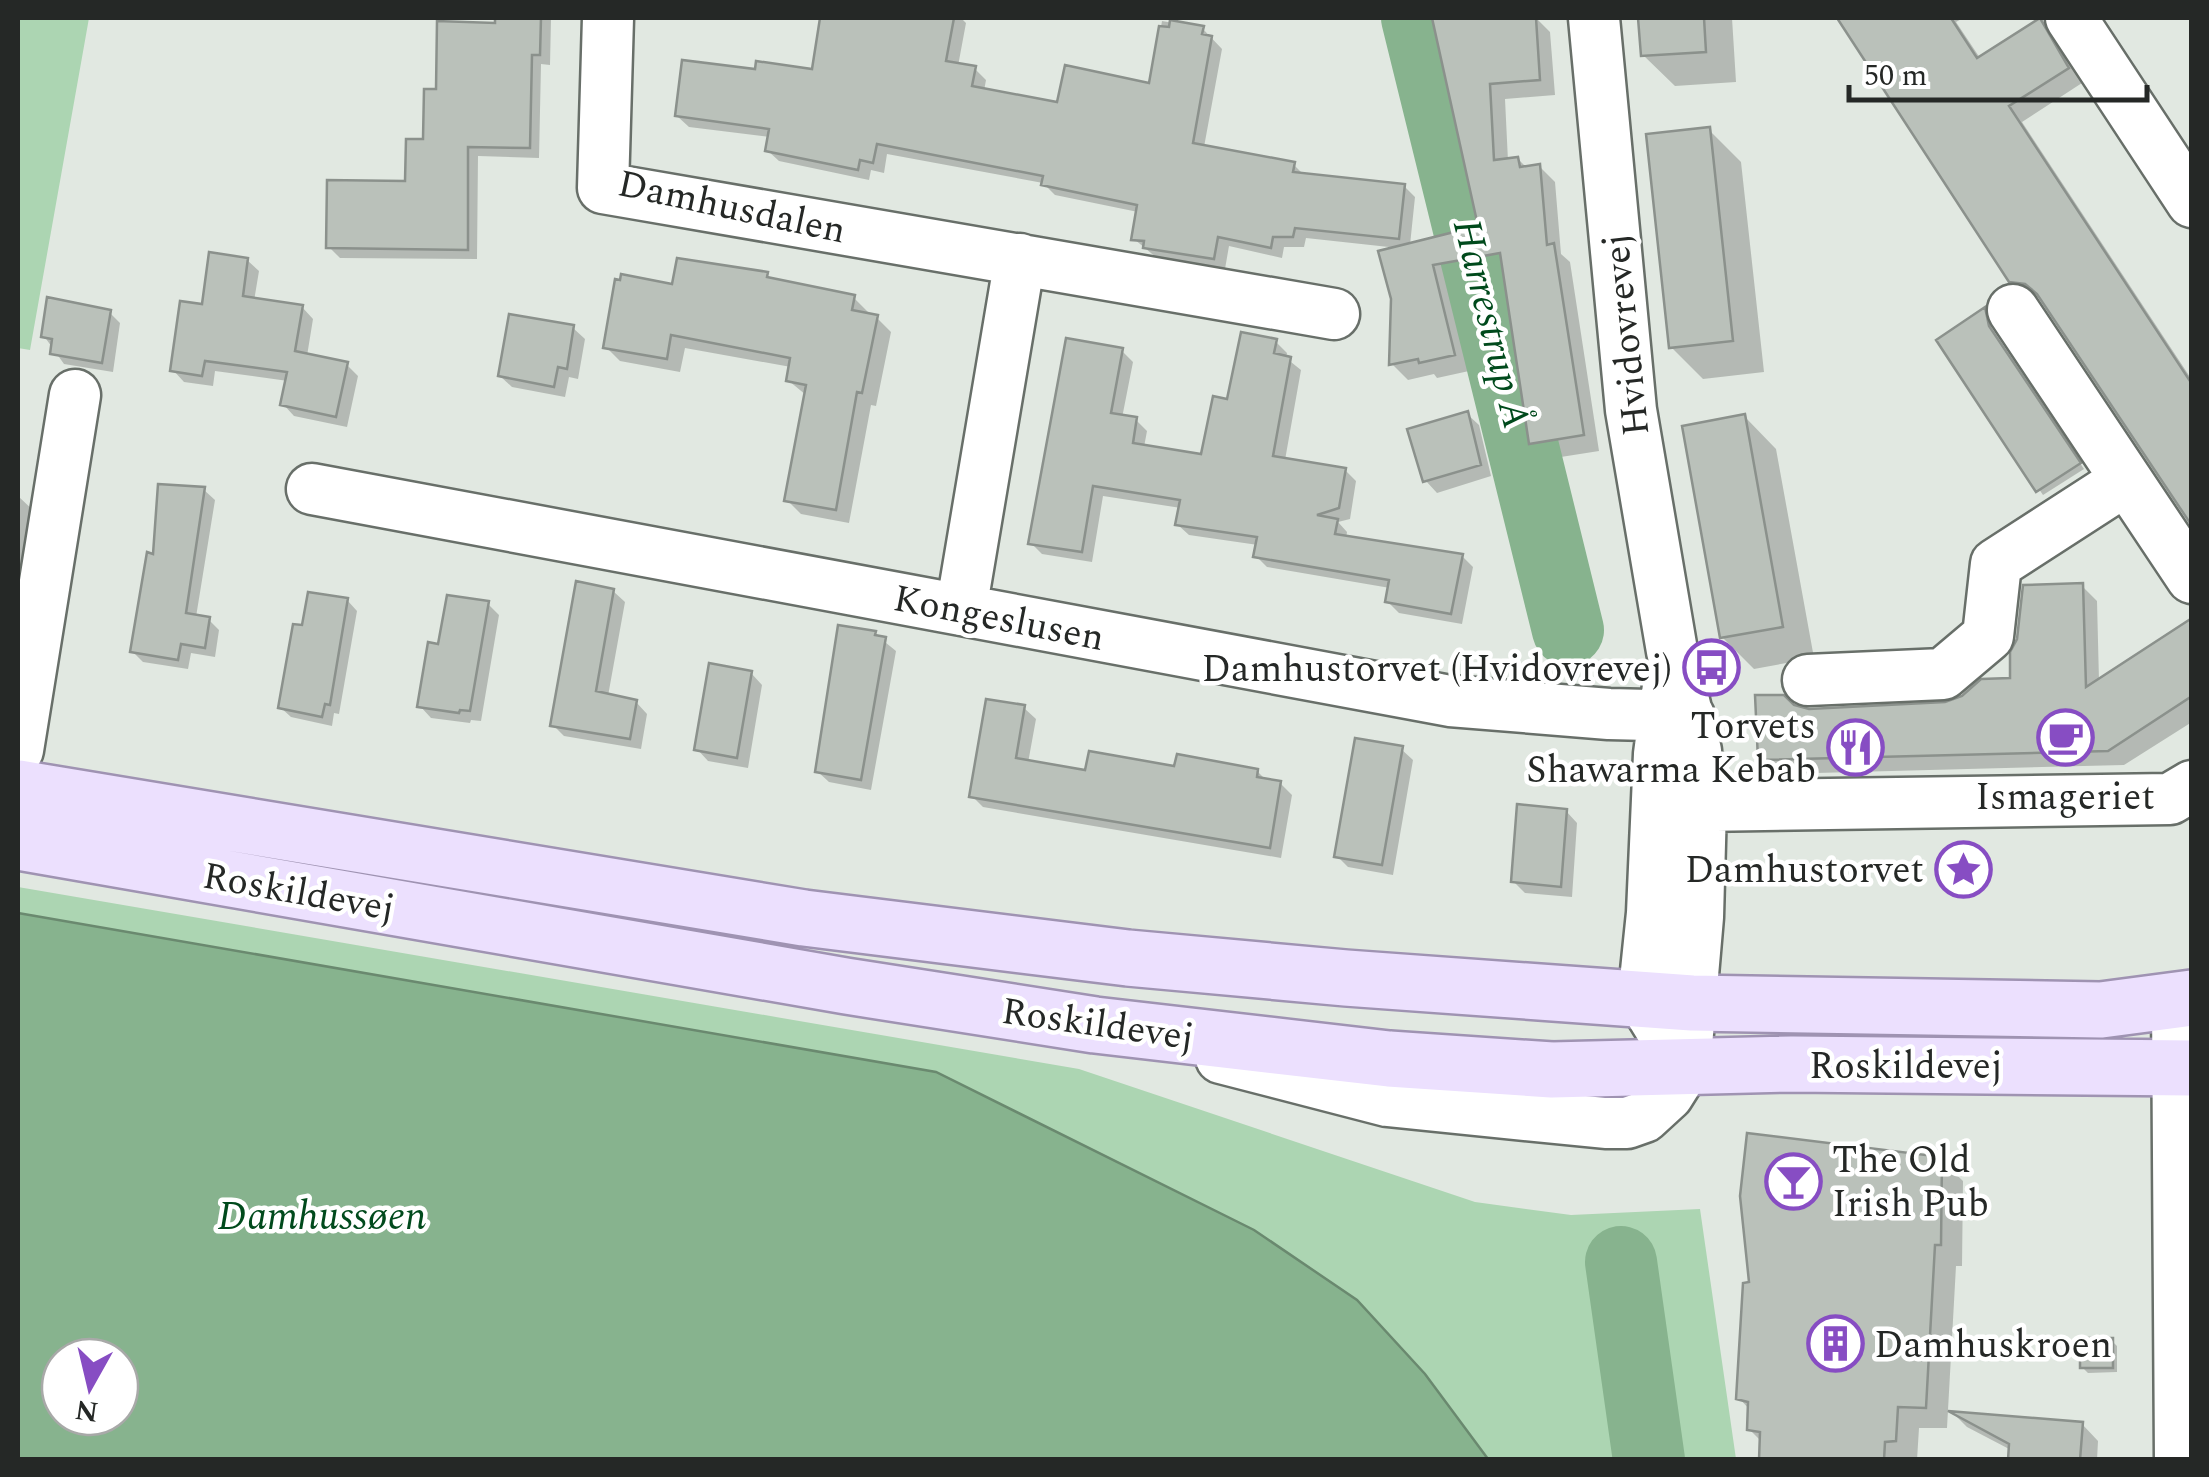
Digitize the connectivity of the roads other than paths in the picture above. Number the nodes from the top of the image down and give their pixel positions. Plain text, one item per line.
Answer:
1 (608, 18) edge
2 (1594, 18) edge
3 (2071, 18) edge
4 (2192, 202) edge
5 (1020, 260) junction
6 (2013, 310) dead end
7 (1334, 314) dead end
8 (75, 395) dead end
9 (2126, 480) junction
10 (312, 489) dead end
11 (2192, 578) edge
12 (961, 610) junction
13 (1808, 680) dead end
14 (1677, 716) junction
15 (18, 750) edge
16 (2192, 786) edge
17 (18, 788) edge
18 (1702, 806) junction
19 (18, 842) edge
20 (2184, 999) edge
21 (1668, 1002) junction
22 (1685, 1068) junction
23 (2186, 1068) edge
24 (2185, 1323) edge
25 (2180, 1460) edge

1 - 5 street, Damhusdalen
2 - 14 street, Hvidovrevej
3 - 4 street
5 - 7 street, Damhusdalen
5 - 12 street
6 - 9 street
8 - 15 street
9 - 11 street
9 - 13 street
10 - 12 street, Kongeslusen
12 - 14 street, Kongeslusen
14 - 18 street, Hvidovrevej
14 - 21 street, Hvidovrevej
16 - 18 street
17 - 21 main road, Roskildevej
18 - 21 street, Hvidovrevej
19 - 22 main road, Roskildevej
20 - 21 main road, Roskildevej
20 - 23 street
21 - 22 street
22 - 23 main road, Roskildevej
23 - 24 street
24 - 25 street

